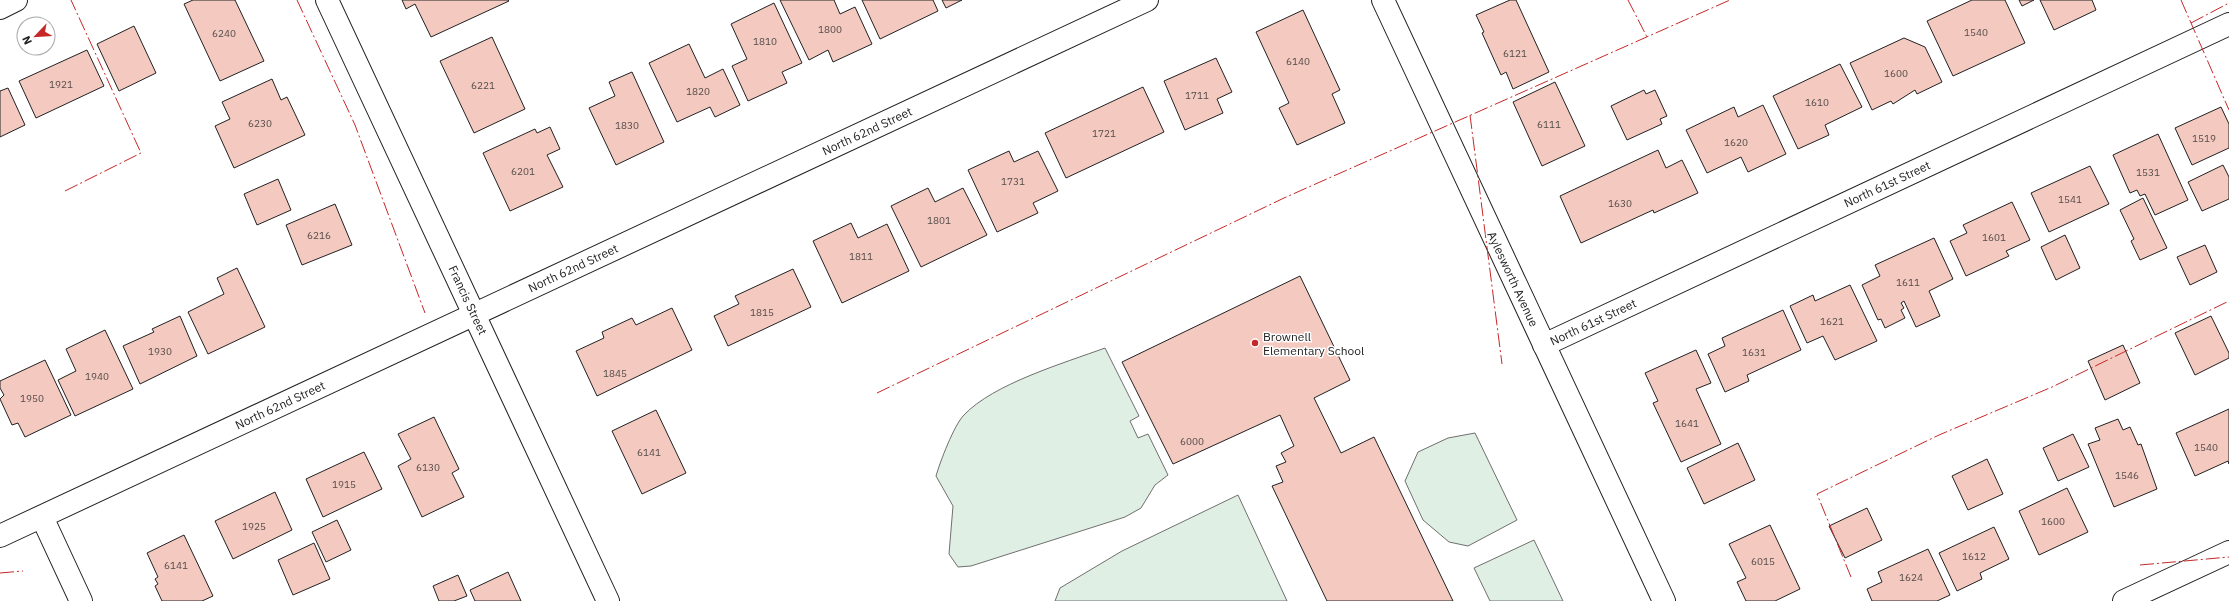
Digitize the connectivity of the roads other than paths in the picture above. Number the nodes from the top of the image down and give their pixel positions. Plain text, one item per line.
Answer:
1 (16, 0) edge
2 (327, 0) edge
3 (1147, 0) edge
4 (1383, 0) edge
5 (0, 8) edge
6 (2229, 24) edge
7 (474, 314) junction
8 (1544, 344) junction
9 (42, 517) junction
10 (0, 536) edge
11 (2229, 552) edge
12 (81, 601) edge
13 (608, 601) edge
14 (1664, 601) edge
15 (2124, 601) edge

1 - 5 street
2 - 7 street, Francis Street
3 - 7 street, North 62nd Street
4 - 8 street, Aylesworth Avenue
6 - 8 street, North 61st Street
7 - 9 street, North 62nd Street
7 - 13 street, Francis Street
8 - 14 street, Aylesworth Avenue
9 - 10 street, North 62nd Street
9 - 12 street
11 - 15 street

